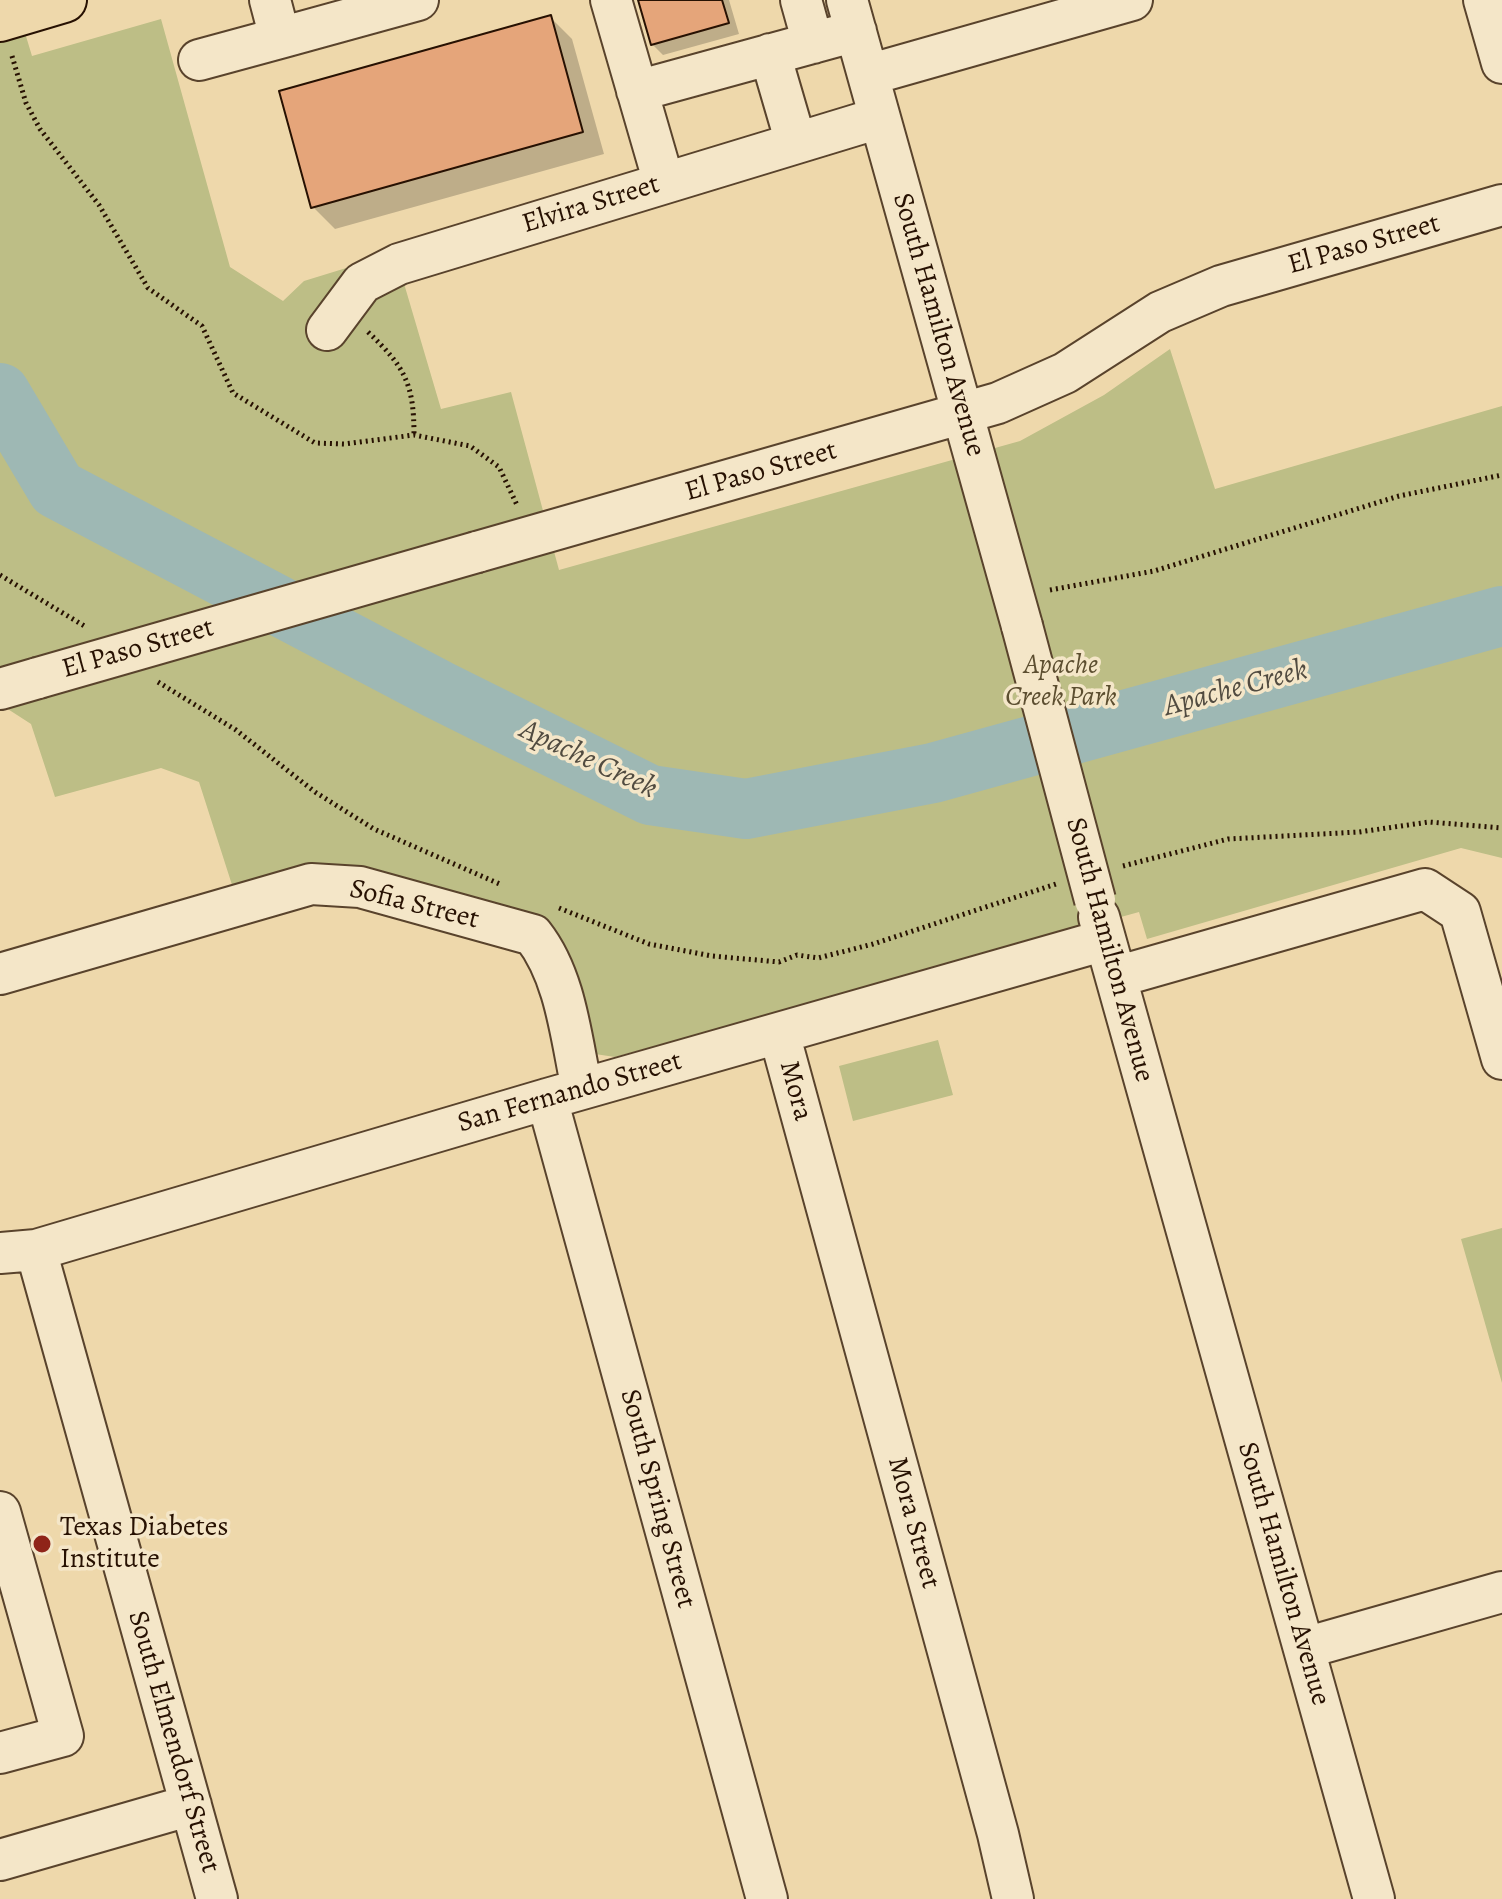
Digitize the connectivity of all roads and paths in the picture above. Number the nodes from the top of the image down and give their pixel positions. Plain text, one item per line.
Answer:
1 (418, 0) edge
2 (611, 0) edge
3 (801, 0) edge
4 (1132, 0) edge
5 (1484, 0) edge
6 (26, 9) edge
7 (852, 16) edge
8 (275, 19) edge
9 (813, 43) junction
10 (770, 54) junction
11 (199, 60) dead end
12 (1502, 63) edge
13 (868, 75) junction
14 (637, 91) junction
15 (879, 118) junction
16 (796, 143) junction
17 (664, 183) junction
18 (1502, 205) edge
19 (335, 318) joint
20 (963, 414) junction
21 (414, 435) junction
22 (1502, 475) edge
23 (520, 512) dead end
24 (0, 575) edge
25 (1018, 612) junction
26 (96, 635) dead end
27 (156, 681) dead end
28 (0, 689) edge
29 (1502, 828) edge
30 (1089, 884) junction
31 (507, 887) dead end
32 (550, 905) dead end
33 (1110, 958) junction
34 (0, 974) edge
35 (779, 1033) junction
36 (1502, 1059) edge
37 (565, 1094) junction
38 (810, 1148) joint
39 (12, 1248) edge
40 (0, 1275) edge
41 (0, 1512) edge
42 (1502, 1592) edge
43 (1305, 1648) junction
44 (0, 1753) edge
45 (191, 1805) junction
46 (0, 1860) edge
47 (217, 1899) edge
48 (767, 1899) edge
49 (1013, 1899) edge
50 (1374, 1899) edge

1 - 8 street
2 - 14 street
3 - 9 street
4 - 13 street
5 - 12 street
6 - 21 path
7 - 9 street
7 - 13 street, South Hamilton Avenue
8 - 11 street
9 - 10 street
10 - 14 street
10 - 16 street
13 - 15 street, South Hamilton Avenue
14 - 17 street
15 - 16 street, Elvira Street
15 - 20 street, South Hamilton Avenue
16 - 17 street, Elvira Street
17 - 19 street, Elvira Street
18 - 20 street, El Paso Street
19 - 21 path
20 - 25 street, South Hamilton Avenue
20 - 28 street, El Paso Street, bridge
21 - 23 path
22 - 25 path
24 - 26 path
25 - 30 street, South Hamilton Avenue, bridge
27 - 31 path
29 - 30 path
30 - 32 path
30 - 33 street, South Hamilton Avenue
33 - 35 street, San Fernando Street
33 - 36 street, San Fernando Street
33 - 43 street, South Hamilton Avenue
34 - 37 street, Sofia Street
35 - 37 street, San Fernando Street
35 - 38 street, Mora
37 - 39 street, San Fernando Street
37 - 48 street, South Spring Street
38 - 49 street, Mora Street
39 - 40 street, San Fernando Street
39 - 45 street, South Elmendorf Street
41 - 44 street
42 - 43 street
43 - 50 street, South Hamilton Avenue
45 - 46 street
45 - 47 street, South Elmendorf Street

